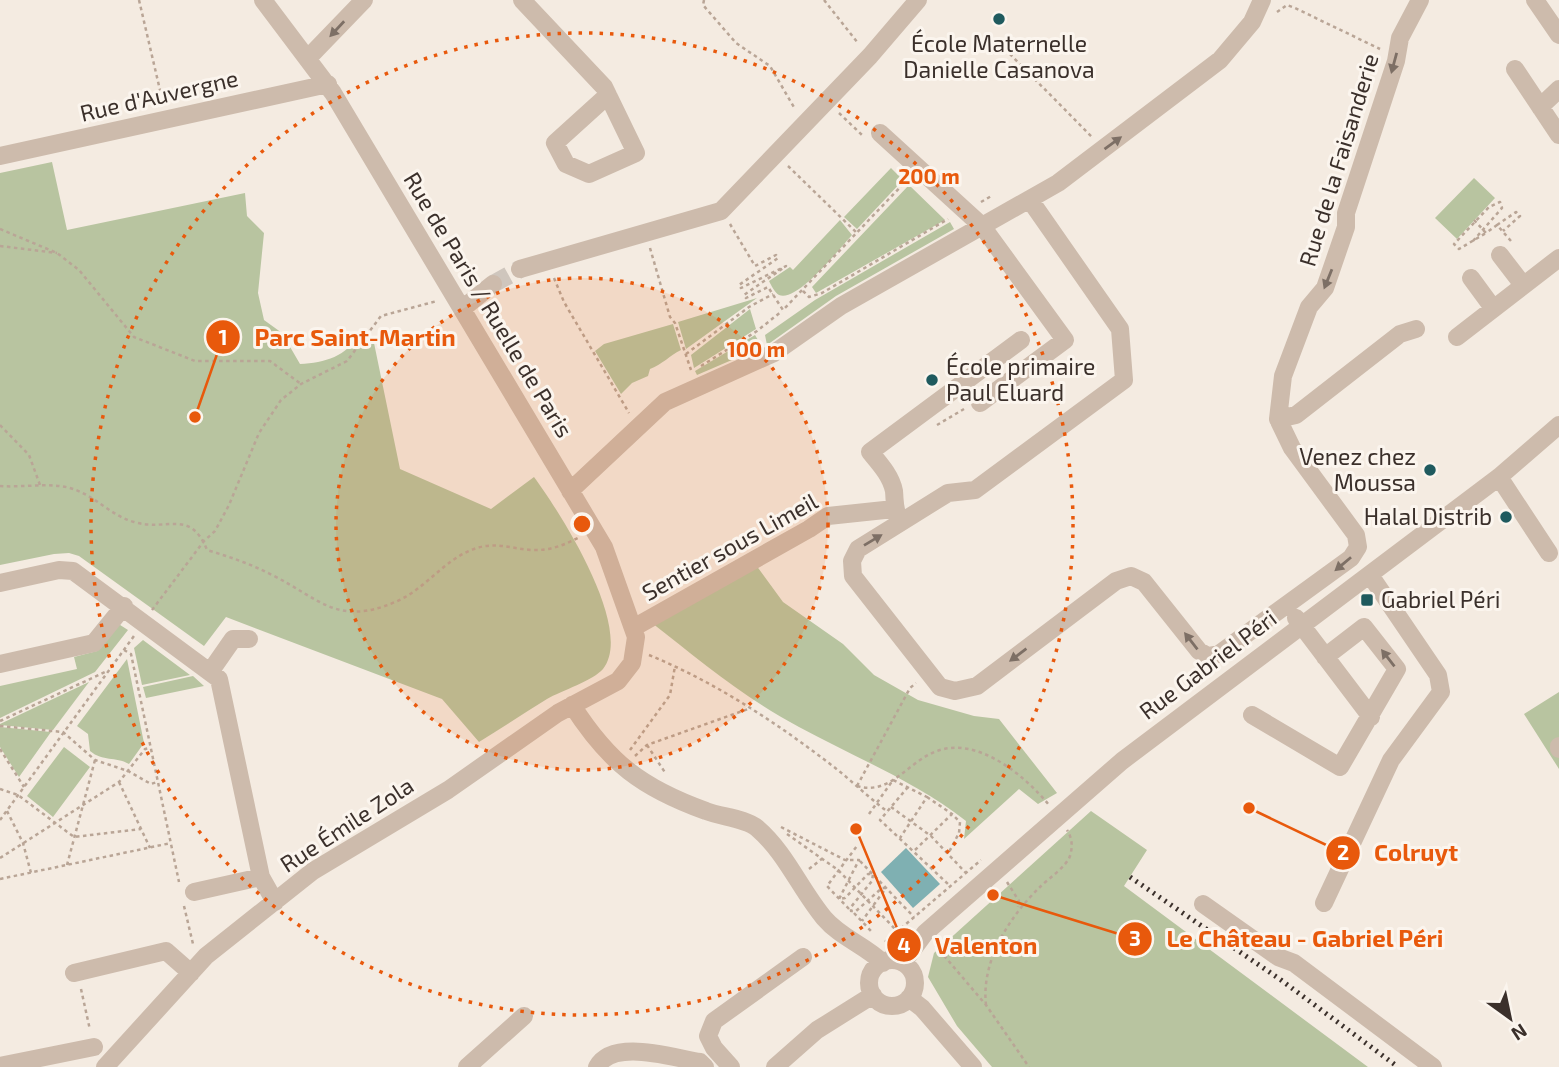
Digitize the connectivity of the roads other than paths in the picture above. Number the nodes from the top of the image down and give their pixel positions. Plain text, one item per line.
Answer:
1 (263, 0) edge
2 (364, 0) edge
3 (522, 0) edge
4 (919, 0) edge
5 (1262, 0) edge
6 (1420, 0) edge
7 (1535, 0) edge
8 (1559, 35) edge
9 (309, 57) junction
10 (1515, 69) dead end
11 (328, 84) junction
12 (1559, 89) edge
13 (608, 95) junction
14 (1540, 107) junction
15 (880, 133) road end
16 (1559, 135) edge
17 (0, 156) edge
18 (1030, 200) junction
19 (982, 226) junction
20 (1500, 255) dead end
21 (1559, 258) edge
22 (520, 269) tunnel mouth
23 (1471, 278) dead end
24 (493, 284) tunnel mouth
25 (1523, 285) junction
26 (1493, 308) junction
27 (462, 309) junction
28 (1416, 329) dead end
29 (1457, 337) dead end
30 (1021, 340) dead end
31 (980, 403) road end
32 (1278, 419) junction
33 (1559, 425) edge
34 (1499, 477) junction
35 (570, 491) junction
36 (898, 516) junction
37 (1549, 553) dead end
38 (1370, 575) junction
39 (0, 583) edge
40 (124, 606) junction
41 (1287, 607) junction
42 (1302, 626) junction
43 (633, 628) junction
44 (249, 639) dead end
45 (636, 652) joint
46 (1325, 657) junction
47 (0, 664) edge
48 (210, 673) junction
49 (572, 705) junction
50 (1252, 715) dead end
51 (1371, 717) junction
52 (261, 877) junction
53 (187, 897) road end
54 (275, 902) junction
55 (1324, 903) dead end
56 (1203, 904) dead end
57 (803, 957) dead end
58 (883, 963) junction
59 (903, 963) junction
60 (76, 972) road end
61 (191, 973) junction
62 (873, 995) junction
63 (909, 998) junction
64 (524, 1016) dead end
65 (94, 1047) road end
66 (0, 1066) edge
67 (105, 1067) edge
68 (467, 1067) edge
69 (597, 1067) edge
70 (705, 1067) edge
71 (731, 1067) edge
72 (775, 1067) edge
73 (973, 1067) edge
74 (1433, 1067) edge

1 - 9 street, Rue de Paris / Ruelle de Paris
2 -> 9 street
3 - 13 street
4 - 22 street
18 -> 5 street
6 -> 32 street, Rue de la Faisanderie
7 - 8 street
9 - 11 street, Rue de Paris / Ruelle de Paris
10 - 14 street
11 - 17 street, Rue d'Auvergne
11 - 27 street, Rue de Paris / Ruelle de Paris
12 - 14 street
13 - 13 street
14 - 16 street
15 - 19 street
18 - 19 street
18 - 36 street
19 - 31 street
19 - 35 street
20 - 25 street
21 - 25 street
23 - 26 street
24 - 27 street
25 - 26 street
26 - 29 street
27 - 35 street, Rue de Paris / Ruelle de Paris
28 - 32 street
30 - 36 street
32 -> 41 street
33 - 34 street, Rue Gabriel Péri
34 - 37 street
34 - 38 street, Rue Gabriel Péri
35 - 43 street, Rue de Paris / Ruelle de Paris
41 -> 36 street
36 - 43 street, Sentier sous Limeil
38 - 42 street, Rue Gabriel Péri
38 - 55 street
39 - 40 street
40 - 47 street
40 - 48 street
41 - 42 street
42 - 46 street
42 - 59 street, Rue Gabriel Péri
43 - 45 street, Rue de Paris / Ruelle de Paris
44 - 48 street
45 - 49 street, Rue Émile Zola
46 - 51 street
51 -> 46 street
48 - 52 street
49 - 54 street, Rue Émile Zola
49 - 58 street
50 - 51 street
52 - 53 street
52 - 54 street
54 - 61 street, Rue Émile Zola
56 - 74 street
57 - 71 street
58 - 59 street
58 - 62 street
59 - 63 street
60 - 61 street
61 - 67 street, Rue Émile Zola
62 - 63 street
62 - 72 street
63 - 73 street
64 - 68 street
65 - 66 street
69 - 70 street

